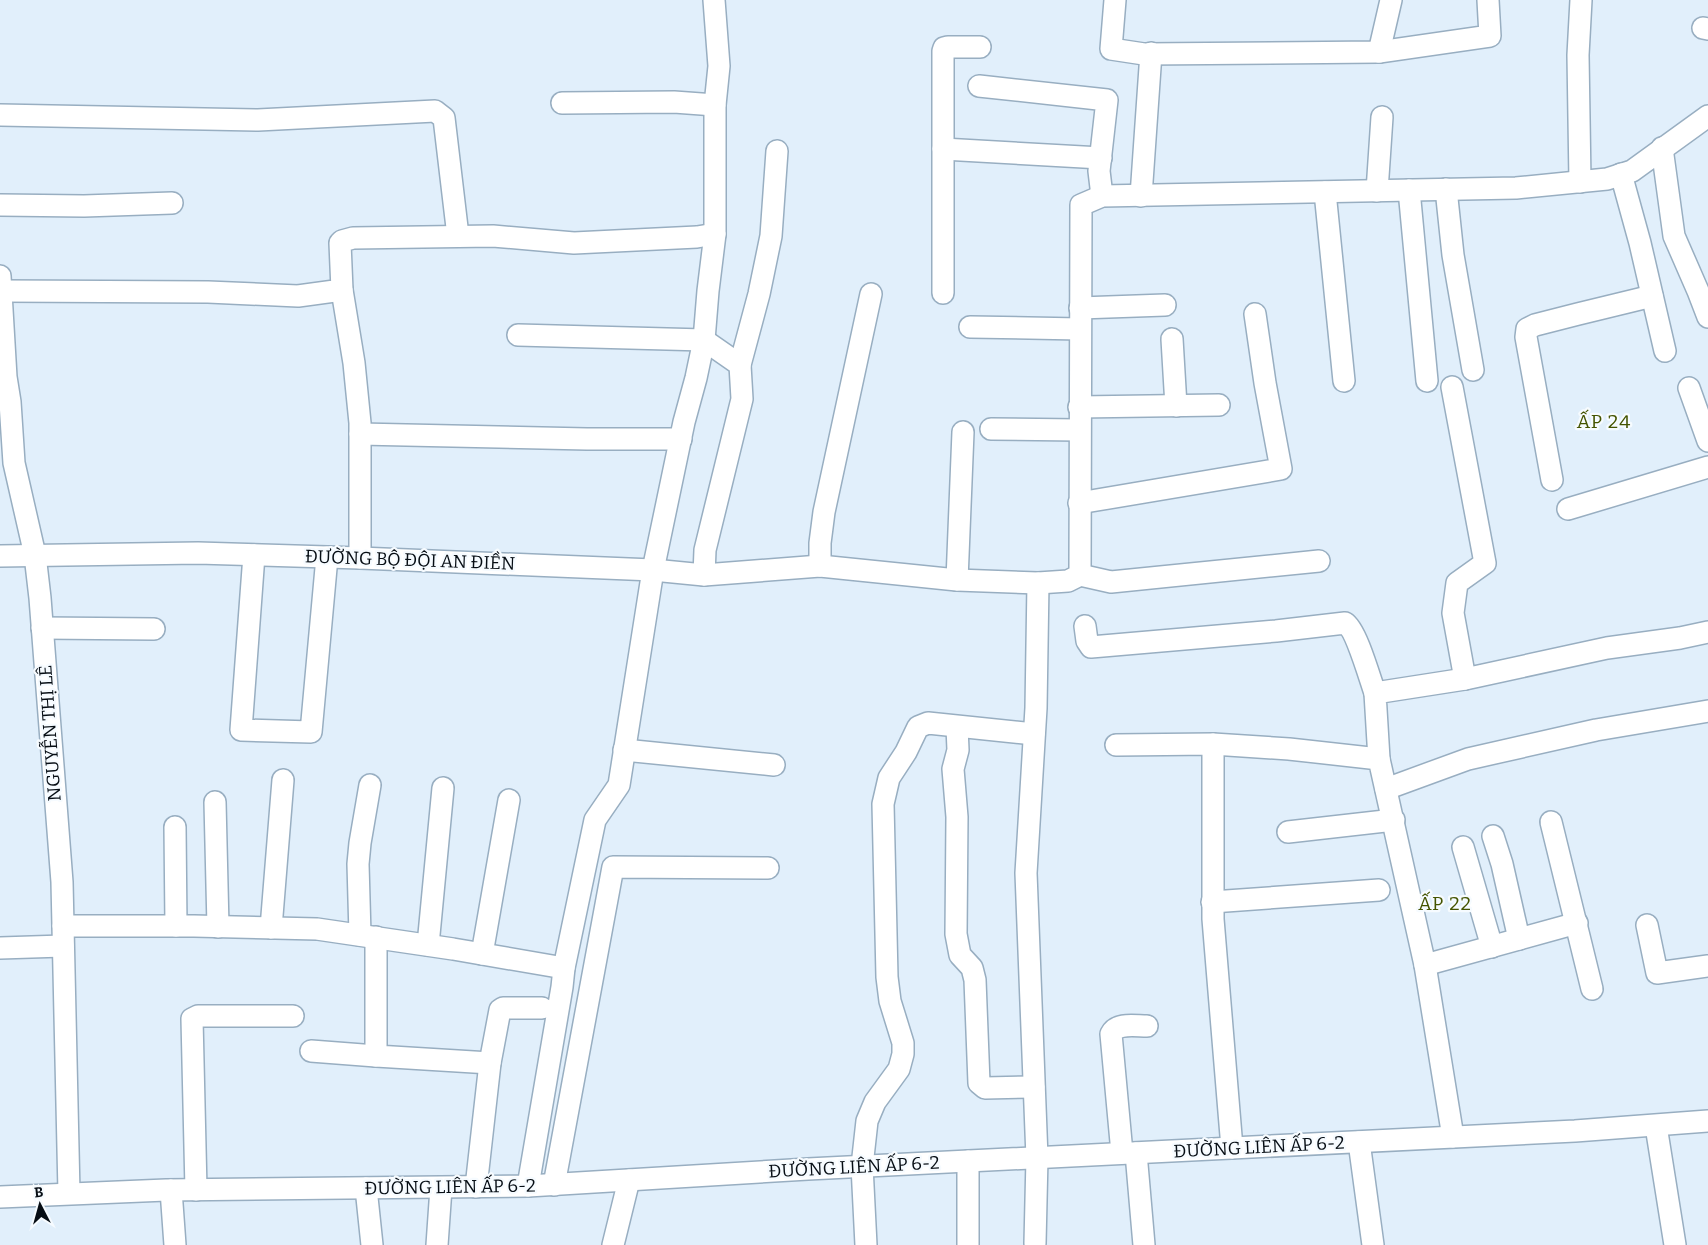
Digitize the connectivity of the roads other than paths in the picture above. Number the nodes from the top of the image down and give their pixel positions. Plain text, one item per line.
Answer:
1 (714, 0) edge
2 (1114, 0) edge
3 (1391, 0) edge
4 (1488, 0) edge
5 (1581, 0) edge
6 (980, 47) dead end
7 (1379, 52) junction
8 (1151, 53) junction
9 (979, 86) dead end
10 (562, 103) dead end
11 (715, 105) junction
12 (0, 115) edge
13 (1708, 116) edge
14 (1382, 117) dead end
15 (1662, 148) junction
16 (943, 149) junction
17 (777, 151) dead end
18 (1101, 158) junction
19 (1621, 174) junction
20 (1580, 182) junction
21 (1446, 189) junction
22 (1409, 190) junction
23 (1377, 191) junction
24 (1325, 192) junction
25 (1102, 196) junction
26 (1141, 196) junction
27 (172, 203) dead end
28 (0, 205) edge
29 (715, 234) junction
30 (458, 236) junction
31 (0, 284) edge
32 (342, 290) junction
33 (943, 293) dead end
34 (871, 294) dead end
35 (1652, 296) junction
36 (1165, 305) dead end
37 (1080, 308) junction
38 (1255, 314) dead end
39 (1708, 318) edge
40 (970, 328) dead end
41 (1080, 329) junction
42 (518, 334) dead end
43 (1172, 338) dead end
44 (704, 340) junction
45 (1665, 351) dead end
46 (740, 365) junction
47 (1473, 370) dead end
48 (3, 377) edge
49 (1344, 381) dead end
50 (1427, 381) dead end
51 (1452, 387) dead end
52 (1689, 388) dead end
53 (1219, 405) dead end
54 (1176, 406) junction
55 (1079, 408) junction
56 (991, 429) dead end
57 (1079, 430) junction
58 (963, 432) dead end
59 (360, 434) junction
60 (681, 439) junction
61 (1708, 441) edge
62 (1708, 466) edge
63 (8, 475) edge
64 (1552, 480) dead end
65 (1079, 502) junction
66 (1568, 510) dead end
67 (254, 555) junction
68 (0, 556) edge
69 (35, 556) junction
70 (327, 557) junction
71 (360, 558) junction
72 (1319, 561) dead end
73 (820, 566) junction
74 (653, 570) junction
75 (704, 575) junction
76 (1080, 575) junction
77 (957, 580) junction
78 (1038, 583) junction
79 (1085, 626) dead end
80 (42, 628) junction
81 (154, 629) dead end
82 (1708, 632) edge
83 (1465, 679) junction
84 (1374, 693) junction
85 (1708, 711) edge
86 (957, 727) junction
87 (1034, 734) junction
88 (1213, 744) junction
89 (1116, 745) dead end
90 (624, 750) junction
91 (1379, 759) junction
92 (774, 765) dead end
93 (283, 780) dead end
94 (370, 785) dead end
95 (443, 788) dead end
96 (1386, 789) junction
97 (509, 800) dead end
98 (215, 802) dead end
99 (1394, 820) junction
100 (1551, 822) dead end
101 (175, 827) dead end
102 (1288, 832) dead end
103 (1493, 836) dead end
104 (1463, 847) dead end
105 (768, 868) dead end
106 (1379, 890) dead end
107 (1212, 902) junction
108 (1577, 923) junction
109 (1647, 924) dead end
110 (176, 926) junction
111 (218, 927) junction
112 (271, 928) junction
113 (63, 936) junction
114 (368, 936) junction
115 (1519, 939) junction
116 (428, 945) junction
117 (1492, 947) junction
118 (0, 948) edge
119 (482, 954) junction
120 (1425, 965) junction
121 (1708, 966) edge
122 (564, 968) junction
123 (1592, 989) dead end
124 (542, 1008) dead end
125 (294, 1016) dead end
126 (1147, 1026) dead end
127 (311, 1051) dead end
128 (376, 1056) junction
129 (490, 1063) junction
130 (1034, 1087) junction
131 (1708, 1121) edge
132 (1656, 1126) junction
133 (1453, 1137) junction
134 (1359, 1142) junction
135 (1232, 1148) junction
136 (1129, 1153) junction
137 (1037, 1158) junction
138 (968, 1161) junction
139 (862, 1166) junction
140 (628, 1180) junction
141 (554, 1185) junction
142 (528, 1186) junction
143 (476, 1187) junction
144 (366, 1188) junction
145 (441, 1188) junction
146 (171, 1190) junction
147 (196, 1190) junction
148 (69, 1193) junction
149 (0, 1196) edge
150 (1035, 1243) dead end
151 (175, 1245) edge
152 (372, 1245) edge
153 (437, 1245) edge
154 (613, 1245) edge
155 (866, 1245) edge
156 (968, 1245) edge
157 (1144, 1245) edge
158 (1373, 1245) edge
159 (1675, 1245) edge

1 - 11 street
2 - 8 street
3 - 7 street
4 - 7 street
5 - 20 street
6 - 16 street
7 - 8 street
8 - 26 street
9 - 18 street
10 - 11 street
11 - 29 street
12 - 30 street
13 - 15 street
14 - 23 street
15 - 19 street
15 - 39 street
16 - 18 street
16 - 33 street
17 - 46 street
18 - 25 street
19 - 20 street
19 - 35 street
20 - 21 street
21 - 22 street
21 - 47 street
22 - 23 street
22 - 50 street
23 - 24 street
24 - 26 street
24 - 49 street
25 - 26 street
25 - 37 street
27 - 28 street
29 - 30 street
29 - 44 street
30 - 32 street
31 - 32 street
31 - 48 street, NGUYỄN THỊ LÊ
32 - 59 street
34 - 73 street
35 - 45 street
35 - 64 street
36 - 37 street
37 - 41 street
38 - 65 street
40 - 41 street
41 - 55 street
42 - 44 street
43 - 54 street
44 - 46 street
44 - 60 street
46 - 75 street
48 - 63 street, NGUYỄN THỊ LÊ
51 - 83 street
52 - 61 street
53 - 54 street
54 - 55 street
55 - 57 street
56 - 57 street
57 - 65 street
58 - 77 street
59 - 60 street
59 - 71 street
60 - 74 street
62 - 66 street
63 - 69 street, NGUYỄN THỊ LÊ
65 - 76 street
67 - 69 street, ĐƯỜNG BỘ ĐỘI AN ĐIỀN
67 - 70 street, ĐƯỜNG BỘ ĐỘI AN ĐIỀN
67 - 70 street
68 - 69 street, ĐƯỜNG BỘ ĐỘI AN ĐIỀN
69 - 80 street, NGUYỄN THỊ LÊ
70 - 71 street, ĐƯỜNG BỘ ĐỘI AN ĐIỀN
71 - 74 street, ĐƯỜNG BỘ ĐỘI AN ĐIỀN
72 - 76 street
73 - 75 street, ĐƯỜNG BỘ ĐỘI AN ĐIỀN
73 - 77 street, ĐƯỜNG BỘ ĐỘI AN ĐIỀN
74 - 75 street, ĐƯỜNG BỘ ĐỘI AN ĐIỀN
74 - 90 street
76 - 78 street, ĐƯỜNG BỘ ĐỘI AN ĐIỀN
77 - 78 street, ĐƯỜNG BỘ ĐỘI AN ĐIỀN
78 - 87 street
79 - 84 street
80 - 81 street
80 - 113 street, NGUYỄN THỊ LÊ
82 - 83 street
83 - 84 street
84 - 91 street
85 - 96 street
86 - 87 street
86 - 130 street
86 - 139 street
87 - 130 street
88 - 89 street
88 - 91 street
88 - 107 street
90 - 92 street
90 - 122 street
91 - 96 street
93 - 112 street
94 - 114 street
95 - 116 street
96 - 99 street
97 - 119 street
98 - 111 street
99 - 102 street
99 - 120 street
100 - 108 street
101 - 110 street
103 - 115 street
104 - 117 street
105 - 141 street
106 - 107 street
107 - 135 street
108 - 115 street
108 - 123 street
109 - 121 street
110 - 111 street
110 - 113 street
111 - 112 street
112 - 114 street
113 - 118 street
113 - 148 street, NGUYỄN THỊ LÊ
114 - 116 street
114 - 128 street
115 - 117 street
116 - 119 street
117 - 120 street
119 - 122 street
120 - 133 street
122 - 142 street
124 - 129 street
125 - 147 street
126 - 136 street
127 - 128 street
128 - 129 street
129 - 143 street
130 - 137 street
131 - 132 street, ĐƯỜNG LIÊN ẤP 6-2
132 - 133 street, ĐƯỜNG LIÊN ẤP 6-2
132 - 159 street
133 - 134 street, ĐƯỜNG LIÊN ẤP 6-2
134 - 135 street, ĐƯỜNG LIÊN ẤP 6-2
134 - 158 street
135 - 136 street, ĐƯỜNG LIÊN ẤP 6-2
136 - 137 street, ĐƯỜNG LIÊN ẤP 6-2
136 - 157 street
137 - 138 street, ĐƯỜNG LIÊN ẤP 6-2
137 - 150 street
138 - 139 street, ĐƯỜNG LIÊN ẤP 6-2
138 - 156 street
139 - 140 street, ĐƯỜNG LIÊN ẤP 6-2
139 - 155 street
140 - 141 street, ĐƯỜNG LIÊN ẤP 6-2
140 - 154 street
141 - 142 street, ĐƯỜNG LIÊN ẤP 6-2
142 - 143 street, ĐƯỜNG LIÊN ẤP 6-2
143 - 145 street, ĐƯỜNG LIÊN ẤP 6-2
144 - 145 street, ĐƯỜNG LIÊN ẤP 6-2
144 - 147 street, ĐƯỜNG LIÊN ẤP 6-2
144 - 152 street
145 - 153 street
146 - 147 street, ĐƯỜNG LIÊN ẤP 6-2
146 - 148 street, ĐƯỜNG LIÊN ẤP 6-2
146 - 151 street
148 - 149 street, ĐƯỜNG LIÊN ẤP 6-2

